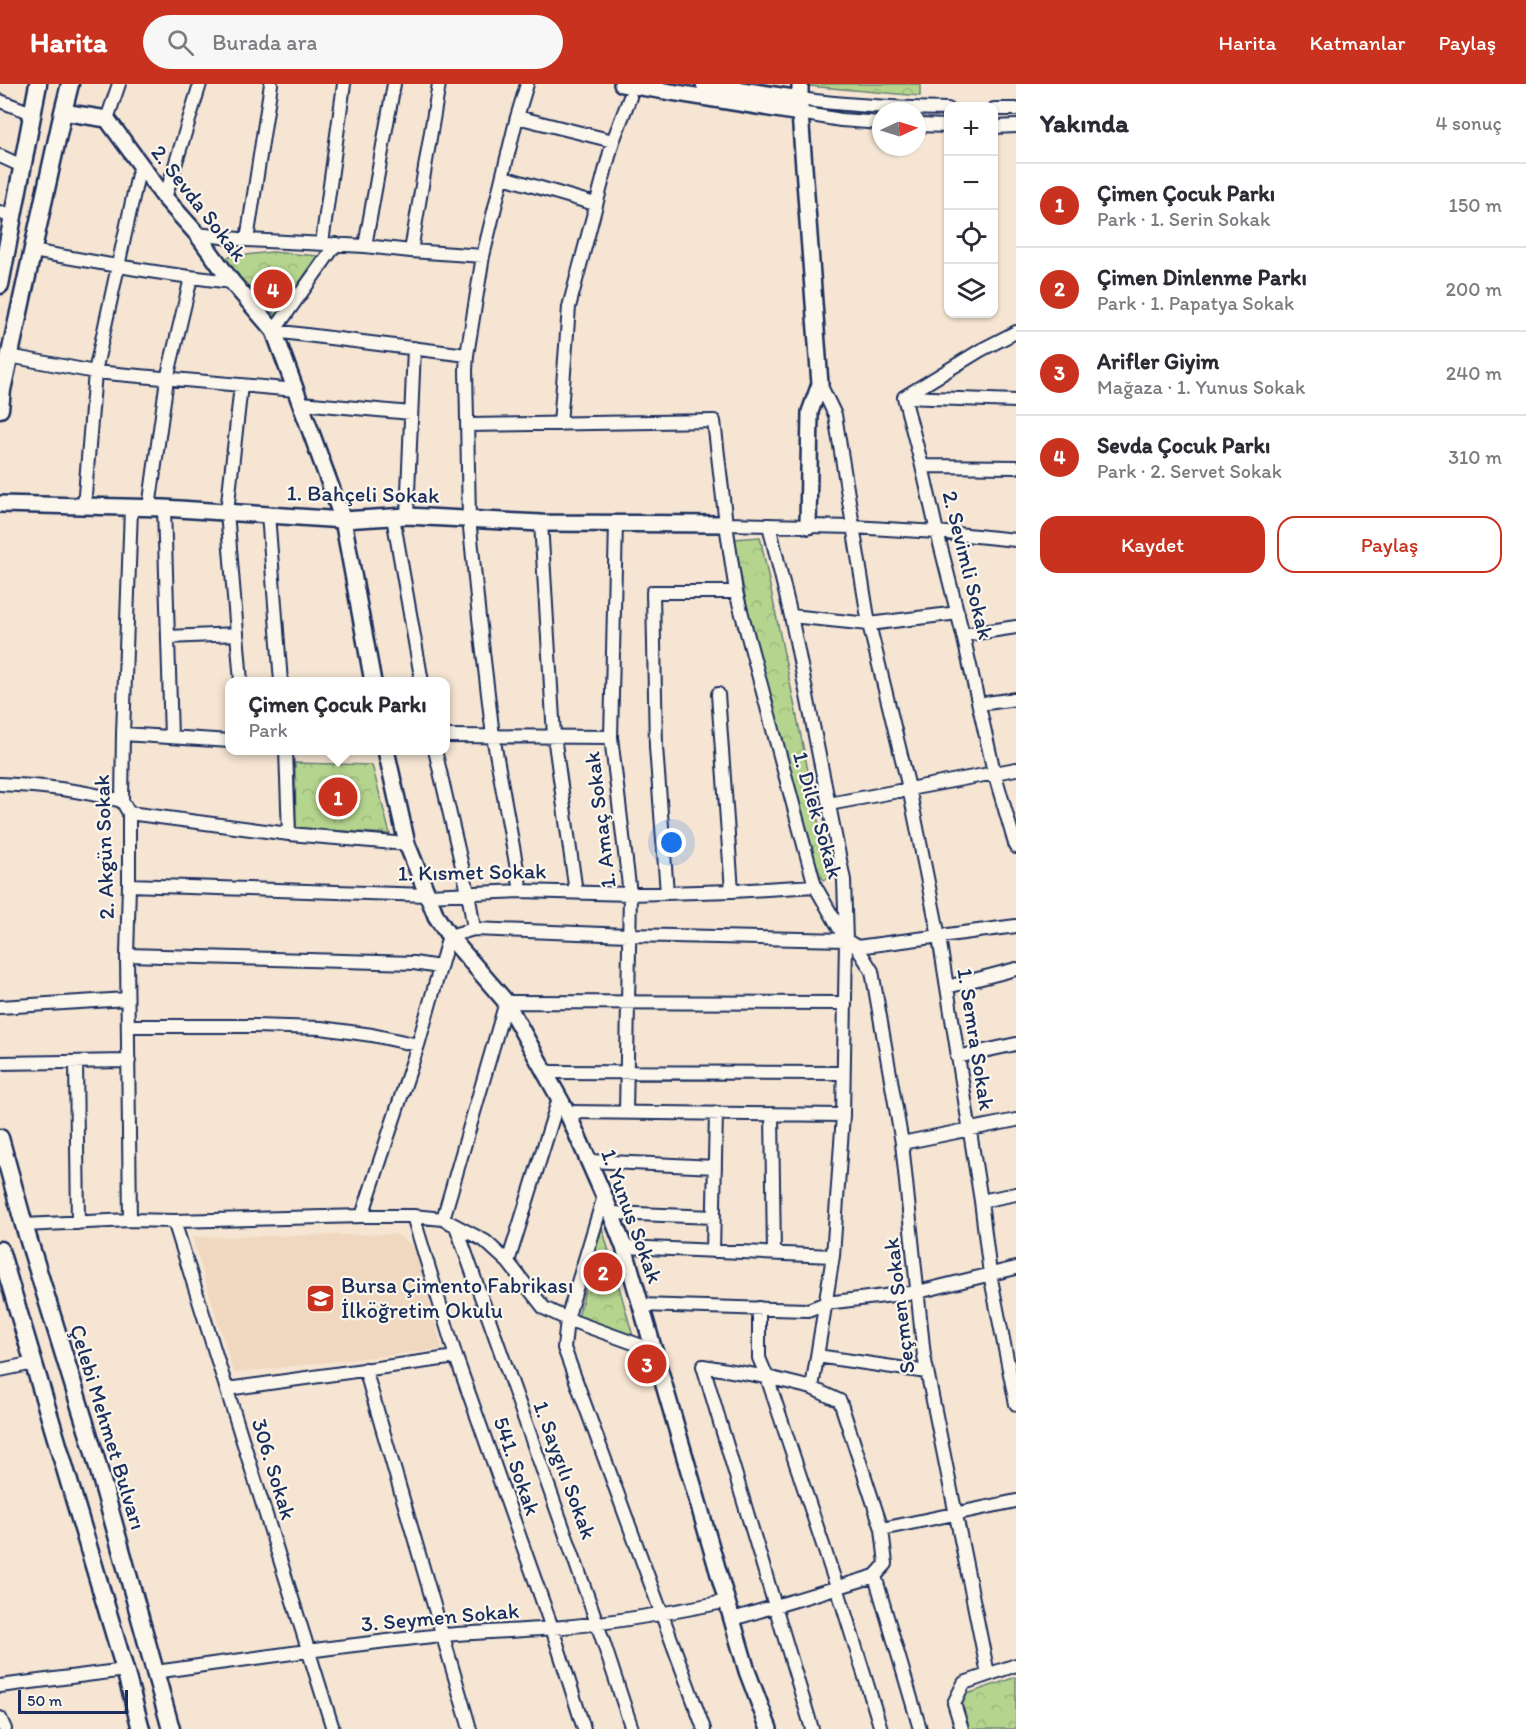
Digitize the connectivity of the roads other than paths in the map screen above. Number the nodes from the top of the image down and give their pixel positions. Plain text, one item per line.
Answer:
1 (38, 84) edge
2 (70, 84) edge
3 (119, 84) edge
4 (200, 84) edge
5 (271, 84) edge
6 (344, 84) edge
7 (394, 84) edge
8 (439, 84) edge
9 (527, 84) edge
10 (622, 84) edge
11 (704, 84) edge
12 (630, 97) dead end
13 (800, 99) edge
14 (0, 101) edge
15 (944, 109) edge
16 (998, 109) edge
17 (1016, 109) edge
18 (63, 112) junction
19 (33, 113) junction
20 (517, 117) junction
21 (107, 120) junction
22 (872, 122) edge
23 (926, 125) edge
24 (944, 126) edge
25 (1016, 126) edge
26 (998, 127) edge
27 (613, 141) junction
28 (0, 156) edge
29 (140, 165) junction
30 (22, 166) junction
31 (503, 177) junction
32 (165, 198) junction
33 (595, 204) junction
34 (6, 215) edge
35 (197, 234) junction
36 (247, 240) junction
37 (321, 243) junction
38 (336, 244) junction
39 (365, 246) junction
40 (32, 251) junction
41 (411, 251) junction
42 (3, 256) edge
43 (483, 256) junction
44 (117, 266) junction
45 (191, 278) junction
46 (232, 282) junction
47 (0, 285) edge
48 (274, 331) junction
49 (1016, 332) edge
50 (414, 348) junction
51 (467, 355) junction
52 (9, 356) junction
53 (95, 372) junction
54 (167, 380) junction
55 (820, 384) junction
56 (241, 385) junction
57 (298, 397) junction
58 (904, 397) junction
59 (1016, 401) edge
60 (0, 408) edge
61 (411, 413) junction
62 (560, 424) junction
63 (468, 425) junction
64 (922, 466) junction
65 (1016, 467) edge
66 (0, 504) edge
67 (84, 507) junction
68 (131, 508) junction
69 (156, 508) junction
70 (227, 512) junction
71 (268, 514) junction
72 (400, 517) junction
73 (469, 518) junction
74 (343, 520) junction
75 (541, 523) junction
76 (616, 524) junction
77 (726, 524) junction
78 (769, 525) junction
79 (808, 526) junction
80 (853, 527) junction
81 (937, 532) junction
82 (1016, 540) edge
83 (736, 592) junction
84 (958, 613) junction
85 (790, 616) junction
86 (869, 624) junction
87 (1016, 627) edge
88 (237, 634) junction
89 (963, 635) junction
90 (168, 637) junction
91 (241, 677) edge
92 (281, 677) edge
93 (372, 677) edge
94 (421, 677) edge
95 (718, 694) dead end
96 (1016, 699) edge
97 (979, 704) junction
98 (123, 734) junction
99 (450, 736) edge
100 (493, 736) junction
101 (554, 736) junction
102 (171, 737) junction
103 (611, 737) junction
104 (225, 741) edge
105 (286, 755) edge
106 (386, 755) edge
107 (436, 755) edge
108 (1016, 769) edge
109 (994, 772) junction
110 (0, 784) edge
111 (909, 788) junction
112 (122, 801) junction
113 (829, 804) junction
114 (129, 813) junction
115 (290, 834) junction
116 (407, 844) junction
117 (1016, 847) edge
118 (129, 885) junction
119 (815, 886) junction
120 (521, 891) junction
121 (732, 891) junction
122 (468, 892) junction
123 (576, 892) junction
124 (630, 894) junction
125 (667, 894) junction
126 (427, 895) junction
127 (1016, 926) edge
128 (474, 929) junction
129 (629, 935) junction
130 (449, 936) junction
131 (939, 937) junction
132 (851, 944) junction
133 (127, 955) junction
134 (439, 967) junction
135 (1016, 969) edge
136 (947, 987) junction
137 (128, 999) junction
138 (506, 1002) junction
139 (627, 1002) junction
140 (845, 1003) junction
141 (0, 1006) edge
142 (129, 1026) junction
143 (1016, 1044) edge
144 (418, 1045) junction
145 (957, 1057) junction
146 (129, 1061) junction
147 (76, 1062) junction
148 (0, 1063) edge
149 (543, 1072) junction
150 (626, 1072) junction
151 (843, 1073) junction
152 (559, 1098) junction
153 (567, 1112) junction
154 (626, 1113) junction
155 (716, 1113) junction
156 (772, 1114) junction
157 (843, 1115) junction
158 (1016, 1120) edge
159 (969, 1129) junction
160 (0, 1137) edge
161 (902, 1143) junction
162 (590, 1161) junction
163 (715, 1167) junction
164 (1016, 1194) edge
165 (604, 1196) junction
166 (981, 1201) junction
167 (611, 1213) junction
168 (362, 1216) junction
169 (413, 1216) junction
170 (714, 1217) junction
171 (443, 1219) junction
172 (130, 1220) junction
173 (174, 1221) junction
174 (78, 1223) junction
175 (24, 1225) junction
176 (456, 1226) junction
177 (624, 1248) junction
178 (0, 1250) edge
179 (713, 1251) junction
180 (774, 1253) junction
181 (833, 1256) junction
182 (508, 1262) junction
183 (1016, 1268) edge
184 (990, 1274) junction
185 (918, 1292) junction
186 (826, 1303) junction
187 (640, 1305) junction
188 (759, 1308) junction
189 (567, 1319) junction
190 (653, 1350) junction
191 (817, 1356) junction
192 (456, 1357) junction
193 (34, 1363) junction
194 (364, 1369) junction
195 (0, 1370) edge
196 (927, 1372) junction
197 (767, 1377) junction
198 (812, 1388) junction
199 (227, 1389) junction
200 (1016, 1404) edge
201 (1016, 1501) edge
202 (956, 1514) junction
203 (882, 1529) junction
204 (874, 1576) junction
205 (837, 1587) junction
206 (728, 1601) junction
207 (776, 1606) junction
208 (662, 1615) junction
209 (733, 1619) junction
210 (597, 1623) junction
211 (552, 1628) junction
212 (443, 1635) junction
213 (309, 1651) junction
214 (1016, 1665) edge
215 (125, 1670) junction
216 (155, 1672) junction
217 (988, 1674) junction
218 (0, 1686) edge
219 (0, 1718) edge
220 (4, 1729) edge
221 (141, 1729) edge
222 (171, 1729) edge
223 (333, 1729) edge
224 (470, 1729) edge
225 (584, 1729) edge
226 (632, 1729) edge
227 (704, 1729) edge
228 (769, 1729) edge
229 (812, 1729) edge
230 (881, 1729) edge
231 (920, 1729) edge
232 (962, 1729) edge

1 - 19 main road
2 - 18 main road
3 - 21 street
4 - 32 street
5 - 36 street
6 - 37 street
7 - 39 street
8 - 41 street
9 - 20 street
10 - 13 street
11 - 13 street
12 - 27 street
13 - 15 street
13 - 22 street
13 - 55 street
14 - 19 street
16 - 17 street
18 - 21 street
18 - 40 main road
19 - 30 main road
20 - 27 street
20 - 31 street
21 - 29 street, 2. Sevda Sokak
23 - 24 street
25 - 26 street
27 - 33 street
28 - 30 street
29 - 32 street, 2. Sevda Sokak
29 - 44 street
30 - 34 main road
31 - 33 street
31 - 43 street
32 - 35 street, 2. Sevda Sokak
33 - 62 street
34 - 42 main road
35 - 36 street
35 - 46 street, 2. Sevda Sokak
36 - 37 street
37 - 38 street
38 - 39 street
38 - 48 street
39 - 41 street
40 - 44 street
40 - 52 main road
41 - 43 street
42 - 47 main road
43 - 51 street
44 - 45 street
44 - 53 street
45 - 46 street
45 - 54 street
46 - 48 street, 2. Sevda Sokak
48 - 50 street
48 - 57 street, 2. Sevda Sokak
49 - 58 street
50 - 51 street
50 - 61 street
51 - 63 street
52 - 53 street
52 - 60 main road
53 - 54 street
53 - 67 street
54 - 56 street
54 - 69 street
55 - 79 street
55 - 80 street, 1. Semra Sokak
56 - 57 street
56 - 70 street
57 - 61 street
57 - 74 street, 2. Sevda Sokak
58 - 59 street
58 - 64 street, 2. Sevimli Sokak
61 - 72 street
62 - 63 street
62 - 77 street, 1. Dilek Sokak
63 - 73 street
64 - 65 street
64 - 81 street, 2. Sevimli Sokak
66 - 67 street, 1. Bahçeli Sokak
67 - 68 street, 1. Bahçeli Sokak
68 - 69 street, 1. Bahçeli Sokak
68 - 98 street, 2. Akgün Sokak
69 - 70 street, 1. Bahçeli Sokak
69 - 90 street
70 - 71 street, 1. Bahçeli Sokak
70 - 88 street
71 - 74 street, 1. Bahçeli Sokak
71 - 92 street
72 - 73 street, 1. Bahçeli Sokak
72 - 74 street, 1. Bahçeli Sokak
72 - 94 street
73 - 75 street, 1. Bahçeli Sokak
73 - 100 street
74 - 93 street
75 - 76 street, 1. Bahçeli Sokak
75 - 101 street
76 - 77 street, 1. Bahçeli Sokak
76 - 103 street, 1. Amaç Sokak
77 - 78 street
77 - 83 street, 1. Dilek Sokak
78 - 79 street
78 - 85 street, 1. Dilek Sokak
79 - 80 street
80 - 81 street
80 - 86 street, 1. Semra Sokak
81 - 82 street
81 - 84 street, 2. Sevimli Sokak
83 - 119 street, 1. Dilek Sokak
83 - 125 street
84 - 86 street
84 - 89 street, 2. Sevimli Sokak
85 - 86 street
85 - 113 street, 1. Dilek Sokak
86 - 111 street, 1. Semra Sokak
87 - 89 street
88 - 90 street
88 - 91 street
89 - 97 street, 2. Sevimli Sokak
90 - 102 street
95 - 121 street
96 - 97 street
97 - 109 street, 2. Sevimli Sokak
98 - 102 street
98 - 112 street, 2. Akgün Sokak
99 - 100 street
100 - 101 street
100 - 120 street
101 - 103 street
101 - 123 street
102 - 104 street
103 - 124 street, 1. Amaç Sokak
105 - 115 street
106 - 116 street, 1. Yunus Sokak
107 - 122 street
108 - 109 street
109 - 111 street
109 - 117 street, 2. Sevimli Sokak
110 - 112 street
111 - 113 street
111 - 131 street, 1. Semra Sokak
112 - 114 street, 2. Akgün Sokak
113 - 132 street, 1. Dilek Sokak
114 - 115 street
114 - 118 street, 2. Akgün Sokak
115 - 116 street
116 - 126 street, 1. Yunus Sokak
118 - 126 street, 1. Kısmet Sokak
118 - 133 street, 2. Akgün Sokak
119 - 121 street, 1. Kısmet Sokak
119 - 132 street, 1. Dilek Sokak
120 - 122 street, 1. Kısmet Sokak
120 - 123 street, 1. Kısmet Sokak
121 - 125 street, 1. Kısmet Sokak
122 - 126 street, 1. Kısmet Sokak
122 - 128 street
123 - 124 street, 1. Kısmet Sokak
124 - 125 street, 1. Kısmet Sokak
124 - 129 street, 1. Amaç Sokak
126 - 130 street, 1. Yunus Sokak
127 - 131 street
128 - 129 street
128 - 130 street
129 - 132 street
129 - 139 street, 1. Amaç Sokak
130 - 134 street
130 - 138 street, 1. Yunus Sokak
131 - 132 street
131 - 136 street, 1. Semra Sokak
132 - 140 street
132 - 161 street, Seçmen Sokak
133 - 134 street
133 - 137 street, 2. Akgün Sokak
134 - 144 street
135 - 136 street
136 - 145 street, 1. Semra Sokak
137 - 141 street
137 - 142 street, 2. Akgün Sokak
138 - 139 street
138 - 149 street, 1. Yunus Sokak
138 - 171 street
139 - 140 street
139 - 150 street, 1. Amaç Sokak
140 - 151 street
142 - 144 street
142 - 146 street, 2. Akgün Sokak
143 - 145 street
144 - 168 street
145 - 159 street, 1. Semra Sokak
146 - 147 street
146 - 172 street, 2. Akgün Sokak
147 - 148 street
147 - 174 street
149 - 150 street
149 - 152 street, 1. Yunus Sokak
150 - 151 street
150 - 154 street, 1. Amaç Sokak
151 - 157 street
152 - 153 street, 1. Yunus Sokak
152 - 182 street
153 - 154 street
153 - 162 street, 1. Yunus Sokak
154 - 155 street
155 - 156 street
155 - 163 street
156 - 157 street
156 - 180 street
157 - 181 street
158 - 159 street
159 - 161 street
159 - 166 street, 1. Semra Sokak
160 - 175 main road, Çelebi Mehmet Bulvarı
161 - 185 street, Seçmen Sokak
162 - 163 street
162 - 165 street, 1. Yunus Sokak
163 - 170 street
164 - 166 street
165 - 167 street, 1. Yunus Sokak
165 - 189 street
166 - 184 street, 1. Semra Sokak
167 - 170 street
167 - 177 street, 1. Yunus Sokak
168 - 169 street
168 - 173 street
169 - 171 street
169 - 192 street, 541. Sokak
170 - 179 street
171 - 176 street
172 - 173 street
172 - 174 street
173 - 199 street, 306. Sokak
174 - 175 street
175 - 216 main road, Çelebi Mehmet Bulvarı
176 - 182 street
176 - 210 street, 1. Saygılı Sokak
177 - 179 street
177 - 187 street, 1. Yunus Sokak
178 - 193 main road
179 - 180 street
180 - 181 street
181 - 186 street
182 - 189 street
183 - 184 street
184 - 185 street
184 - 200 street, 1. Semra Sokak
185 - 186 street
185 - 196 street, Seçmen Sokak
186 - 188 street
186 - 191 street
187 - 188 street
187 - 190 street, 1. Yunus Sokak
188 - 197 street
189 - 190 street
189 - 208 street
190 - 206 street, 1. Yunus Sokak
191 - 196 street
191 - 198 street
192 - 194 street
192 - 211 street, 541. Sokak
193 - 195 street
193 - 215 main road
194 - 199 street
194 - 212 street
196 - 202 street, Seçmen Sokak
197 - 198 street
197 - 205 street
197 - 207 street
198 - 203 street
199 - 213 street, 306. Sokak
201 - 202 street
202 - 203 street
202 - 217 street, Seçmen Sokak
203 - 204 street
204 - 205 street
204 - 231 street
205 - 207 street
205 - 230 street
206 - 208 street, 3. Seymen Sokak
206 - 209 street, 1. Yunus Sokak
207 - 209 street
207 - 229 street
208 - 210 street, 3. Seymen Sokak
208 - 227 street
209 - 228 street, 1. Yunus Sokak
210 - 211 street, 3. Seymen Sokak
210 - 226 street, 1. Saygılı Sokak
211 - 212 street, 3. Seymen Sokak
211 - 225 street, 541. Sokak
212 - 213 street, 3. Seymen Sokak
212 - 224 street
213 - 216 street, 3. Seymen Sokak
213 - 223 street, 306. Sokak
214 - 217 street
215 - 218 street
215 - 221 main road
216 - 222 main road, Çelebi Mehmet Bulvarı
217 - 232 street
219 - 220 street

